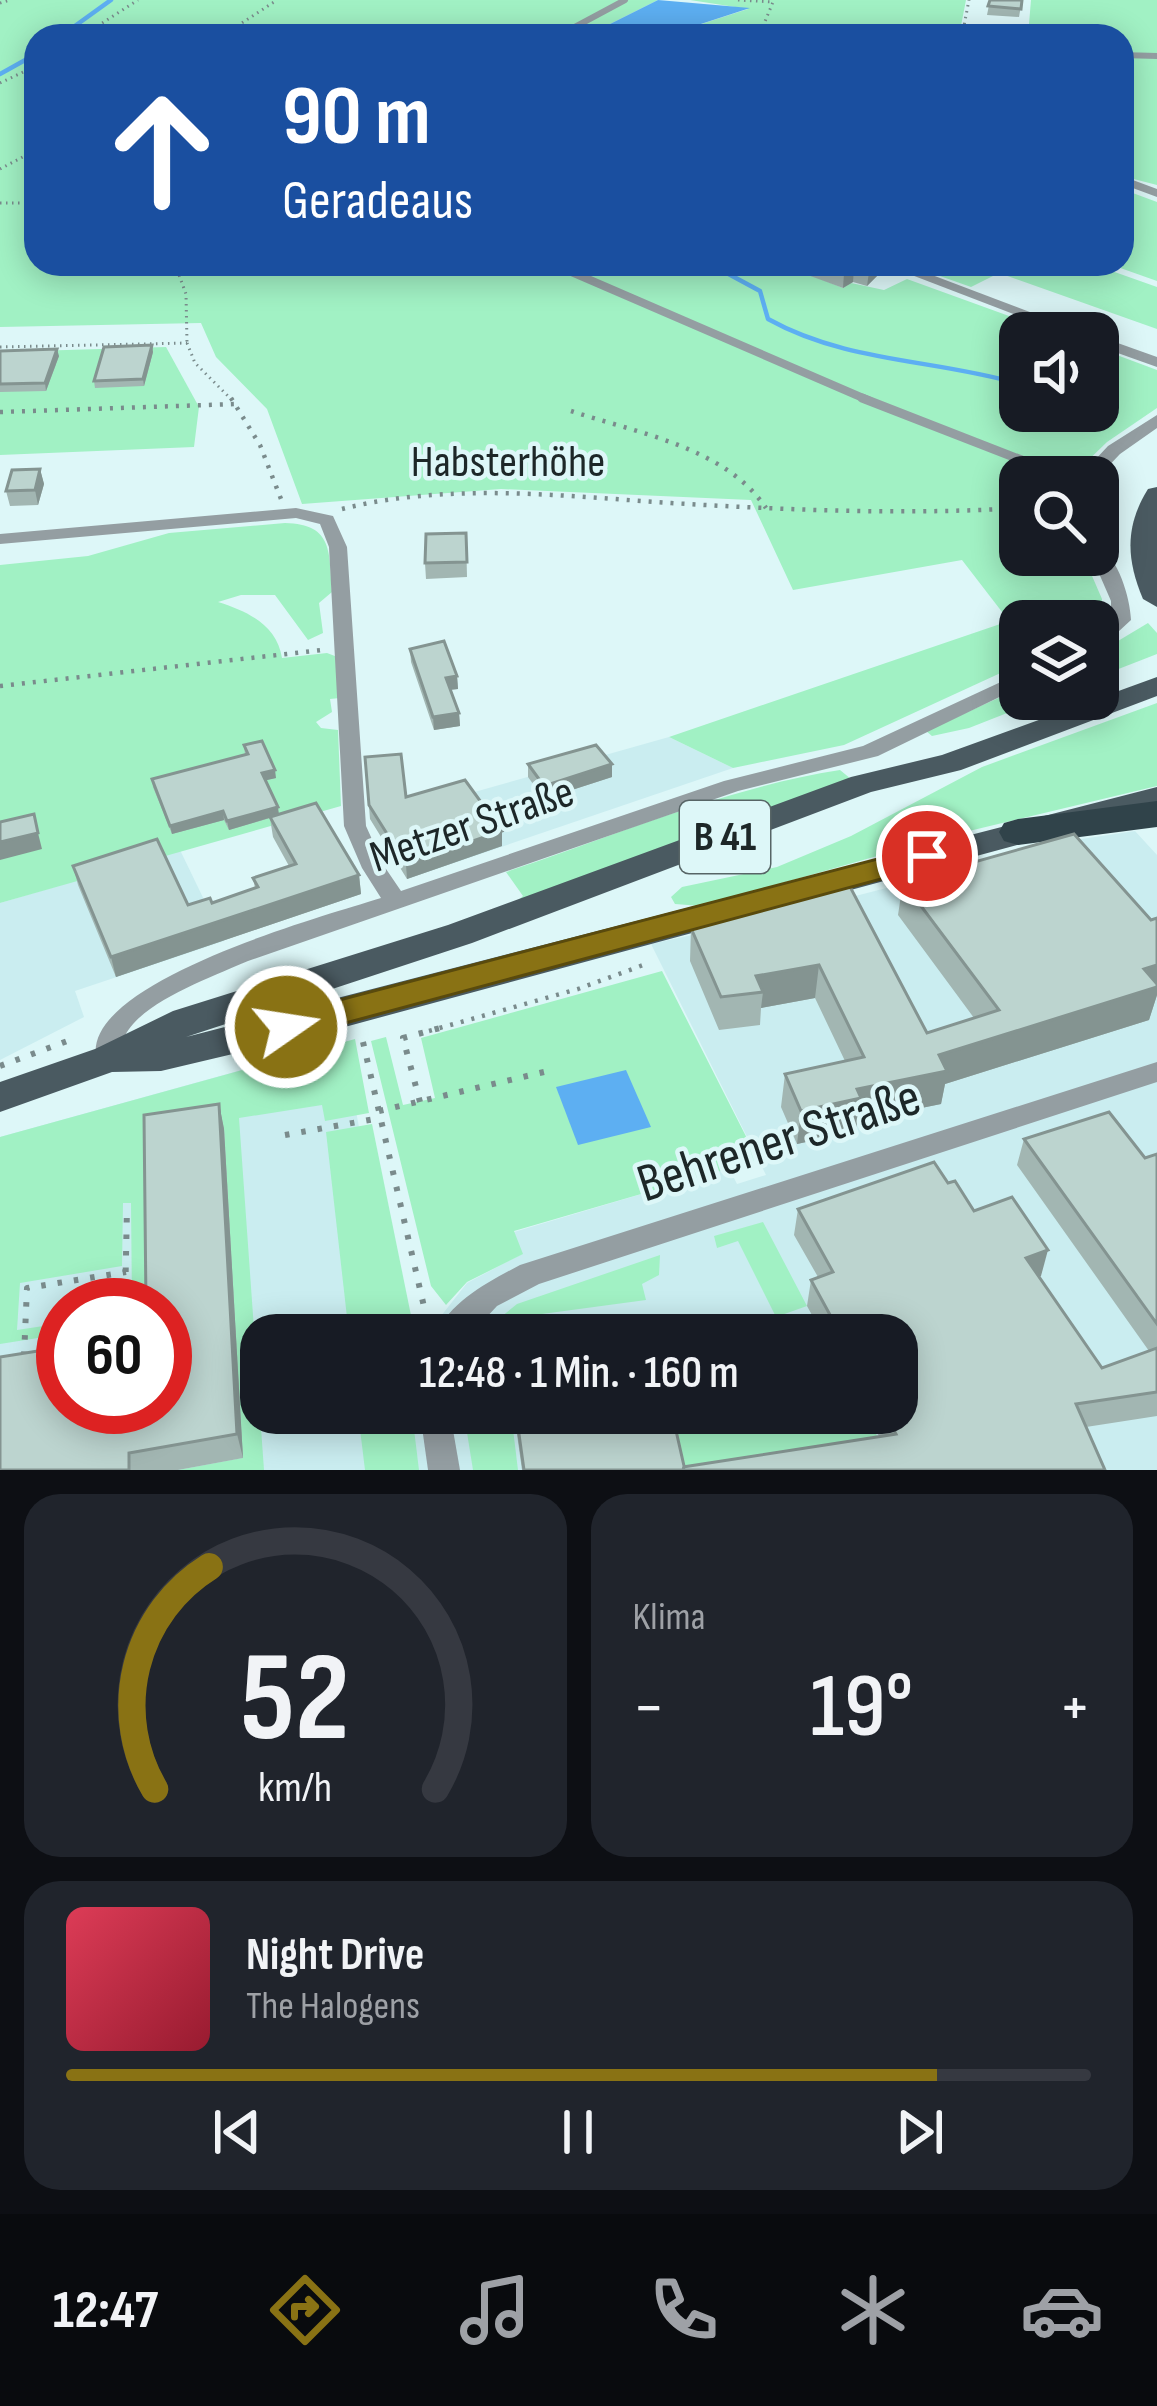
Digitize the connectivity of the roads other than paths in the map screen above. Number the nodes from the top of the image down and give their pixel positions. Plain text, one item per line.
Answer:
1 (625, 0) edge
2 (580, 24) edge
3 (580, 276) edge
4 (923, 276) edge
5 (1020, 312) edge
6 (1119, 348) edge
7 (1157, 362) edge
8 (1157, 420) edge
9 (1011, 456) edge
10 (1108, 456) edge
11 (1157, 494) edge
12 (0, 539) edge
13 (1110, 576) edge
14 (1157, 599) edge
15 (1119, 622) edge
16 (1157, 686) edge
17 (999, 689) edge
18 (870, 752) junction
19 (904, 778) junction
20 (1157, 797) edge
21 (1157, 814) edge
22 (1018, 832) junction
23 (396, 902) junction
24 (197, 1047) junction
25 (108, 1059) junction
26 (1157, 1072) edge
27 (0, 1097) edge
28 (470, 1314) edge
29 (438, 1434) edge
30 (444, 1470) edge

1 - 2 lane
3 - 9 lane
4 - 5 street
6 - 7 street
8 - 10 street
11 - 14 main road
12 - 23 street
13 - 15 street
16 - 19 main road, B 41
17 - 18 street, Metzer Straße
18 - 19 street
18 - 23 street, Metzer Straße
19 - 24 main road, B 41
19 - 25 main road, B 41
20 - 22 main road
21 - 22 highway
22 - 24 main road
23 - 25 street, Metzer Straße
24 - 25 main road, B 41
25 - 27 main road, B 41
26 - 28 street, Behrener Straße
29 - 30 street

